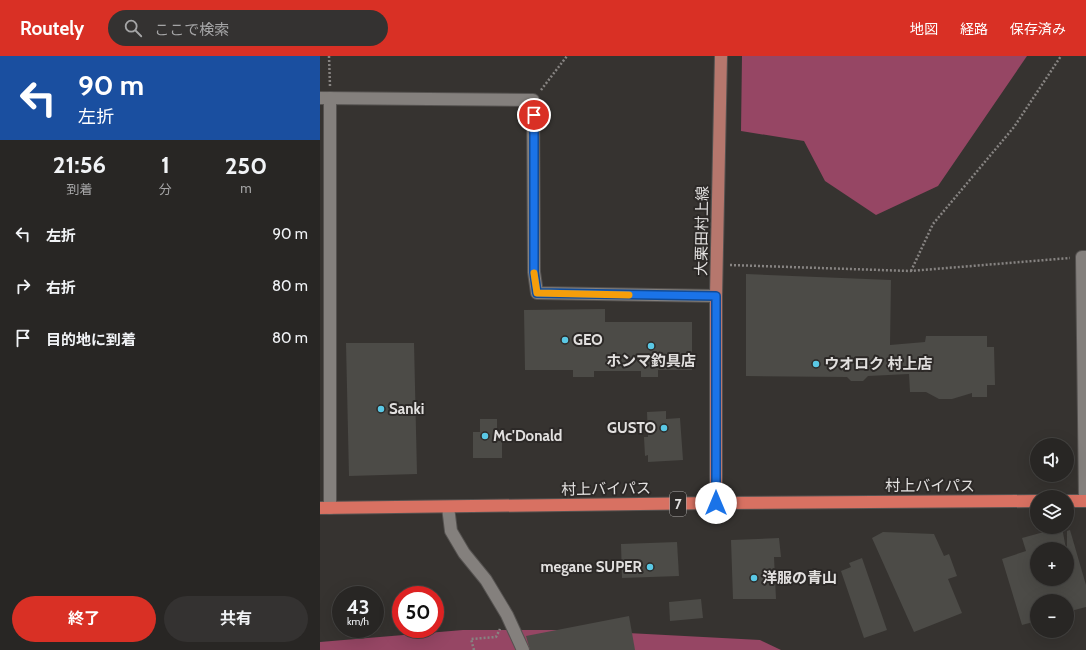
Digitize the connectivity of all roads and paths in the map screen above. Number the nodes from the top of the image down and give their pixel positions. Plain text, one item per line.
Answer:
1 (329, 56) edge
2 (568, 56) edge
3 (721, 56) edge
4 (1061, 56) edge
5 (325, 98) edge
6 (534, 100) junction
7 (1084, 257) edge
8 (717, 265) junction
9 (910, 271) junction
10 (716, 296) junction
11 (1085, 310) edge
12 (1074, 501) edge
13 (1085, 501) edge
14 (1030, 502) edge
15 (716, 503) junction
16 (448, 507) junction
17 (325, 508) edge
18 (507, 615) junction
19 (474, 650) edge
20 (523, 650) edge

1 - 5 path
2 - 6 path
3 - 8 main road, 大栗田村上線
4 - 9 path
5 - 6 street
5 - 17 street
6 - 10 street
7 - 9 path
7 - 11 street
8 - 9 path
8 - 10 main road, 大栗田村上線
10 - 15 main road, 大栗田村上線
11 - 13 street
12 - 13 highway
14 - 15 highway, 村上バイパス / 7
15 - 16 highway, 村上バイパス / 7
16 - 17 highway, 村上バイパス / 7
16 - 18 street
18 - 19 path
18 - 20 street

